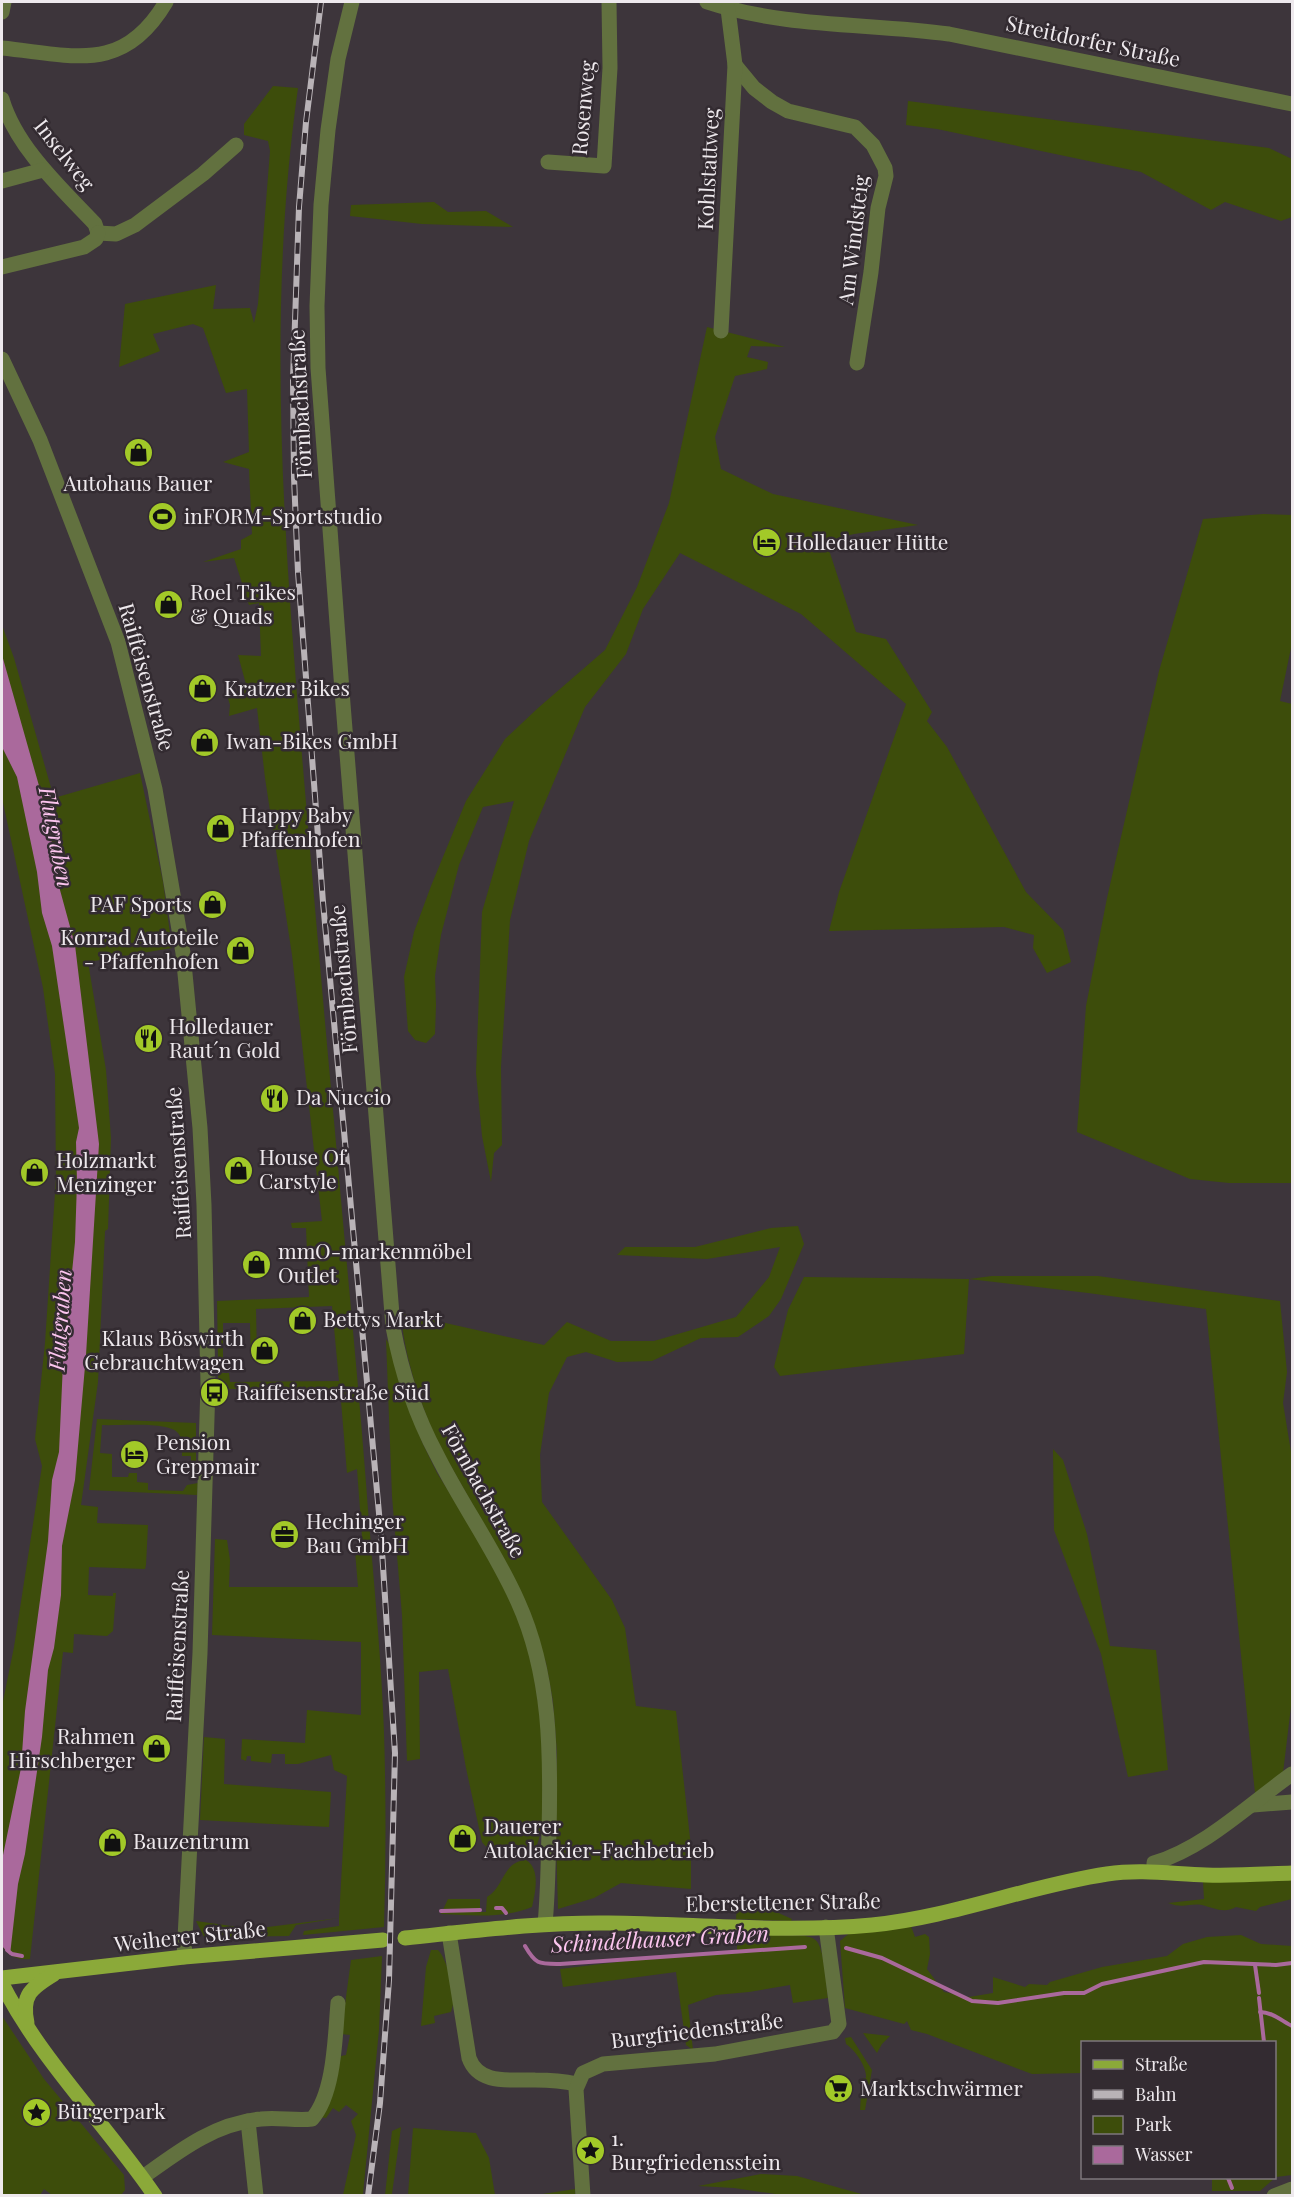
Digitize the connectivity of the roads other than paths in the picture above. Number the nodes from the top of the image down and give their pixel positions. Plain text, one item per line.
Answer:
1 (4, 2) edge
2 (166, 2) edge
3 (352, 2) edge
4 (609, 2) edge
5 (707, 2) edge
6 (728, 9) junction
7 (2, 12) edge
8 (2, 48) edge
9 (735, 65) junction
10 (2, 99) edge
11 (1293, 104) edge
12 (236, 144) dead end
13 (548, 162) dead end
14 (43, 170) junction
15 (2, 181) edge
16 (98, 233) junction
17 (2, 267) edge
18 (721, 331) dead end
19 (2, 359) edge
20 (857, 363) dead end
21 (1293, 1774) edge
22 (1293, 1803) edge
23 (1252, 1805) junction
24 (1154, 1871) junction
25 (1293, 1873) edge
26 (545, 1924) junction
27 (826, 1927) junction
28 (449, 1933) junction
29 (405, 1938) dead end
30 (383, 1940) dead end
31 (184, 1958) junction
32 (57, 1972) junction
33 (2, 1978) edge
34 (2, 1984) edge
35 (338, 2002) dead end
36 (28, 2029) junction
37 (577, 2084) junction
38 (248, 2121) junction
39 (147, 2189) edge
40 (1293, 2189) edge
41 (256, 2196) edge
42 (583, 2196) edge
43 (1274, 2196) edge

1 - 7 street
2 - 8 street
3 - 26 street, Förnbachstraße
4 - 13 street, Rosenweg
5 - 6 street, Streitdorfer Straße
6 - 9 street, Kohlstattweg
6 - 11 street, Streitdorfer Straße
9 - 18 street, Kohlstattweg
9 - 20 street, Am Windsteig
10 - 14 street, Inselweg
12 - 16 street
14 - 15 street
14 - 16 street, Inselweg
16 - 17 street
19 - 31 street, Raiffeisenstraße
21 - 23 street
22 - 23 street
23 - 24 street
24 - 25 main road, Eberstettener Straße
24 - 27 main road, Eberstettener Straße
26 - 27 main road, Eberstettener Straße
26 - 28 main road, Eberstettener Straße
27 - 37 street, Burgfriedenstraße
28 - 29 main road
28 - 37 street
30 - 31 main road, Weiherer Straße
31 - 32 main road, Weiherer Straße
32 - 33 main road, Weiherer Straße
32 - 36 main road
34 - 36 main road
35 - 38 street
36 - 39 main road
37 - 42 street
38 - 39 street
38 - 41 street
40 - 43 street

